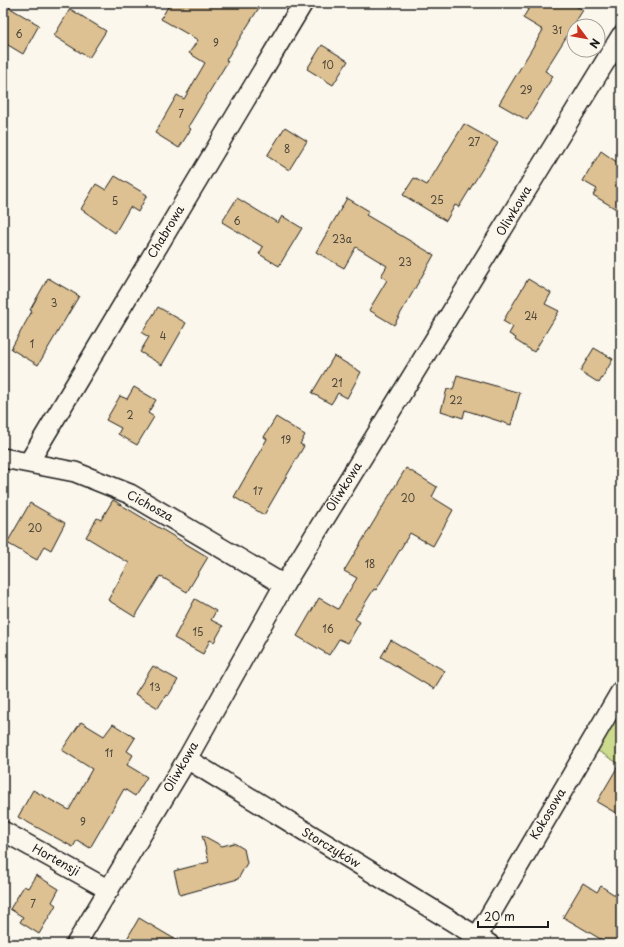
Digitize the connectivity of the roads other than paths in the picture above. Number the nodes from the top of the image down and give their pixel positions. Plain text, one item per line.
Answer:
1 (303, 3) edge
2 (621, 36) edge
3 (3, 458) edge
4 (29, 462) junction
5 (284, 585) junction
6 (621, 691) edge
7 (187, 759) junction
8 (3, 831) edge
9 (108, 890) junction
10 (479, 942) edge
11 (76, 944) edge

1 - 4 street, Chabrowa
2 - 5 street, Oliwkowa
3 - 4 street, Cichosza
4 - 5 street, Cichosza
5 - 7 street, Oliwkowa
6 - 10 street, Kokosowa
7 - 9 street, Oliwkowa
7 - 10 street, Storczyków
8 - 9 street, Hortensji
9 - 11 street, Oliwkowa

